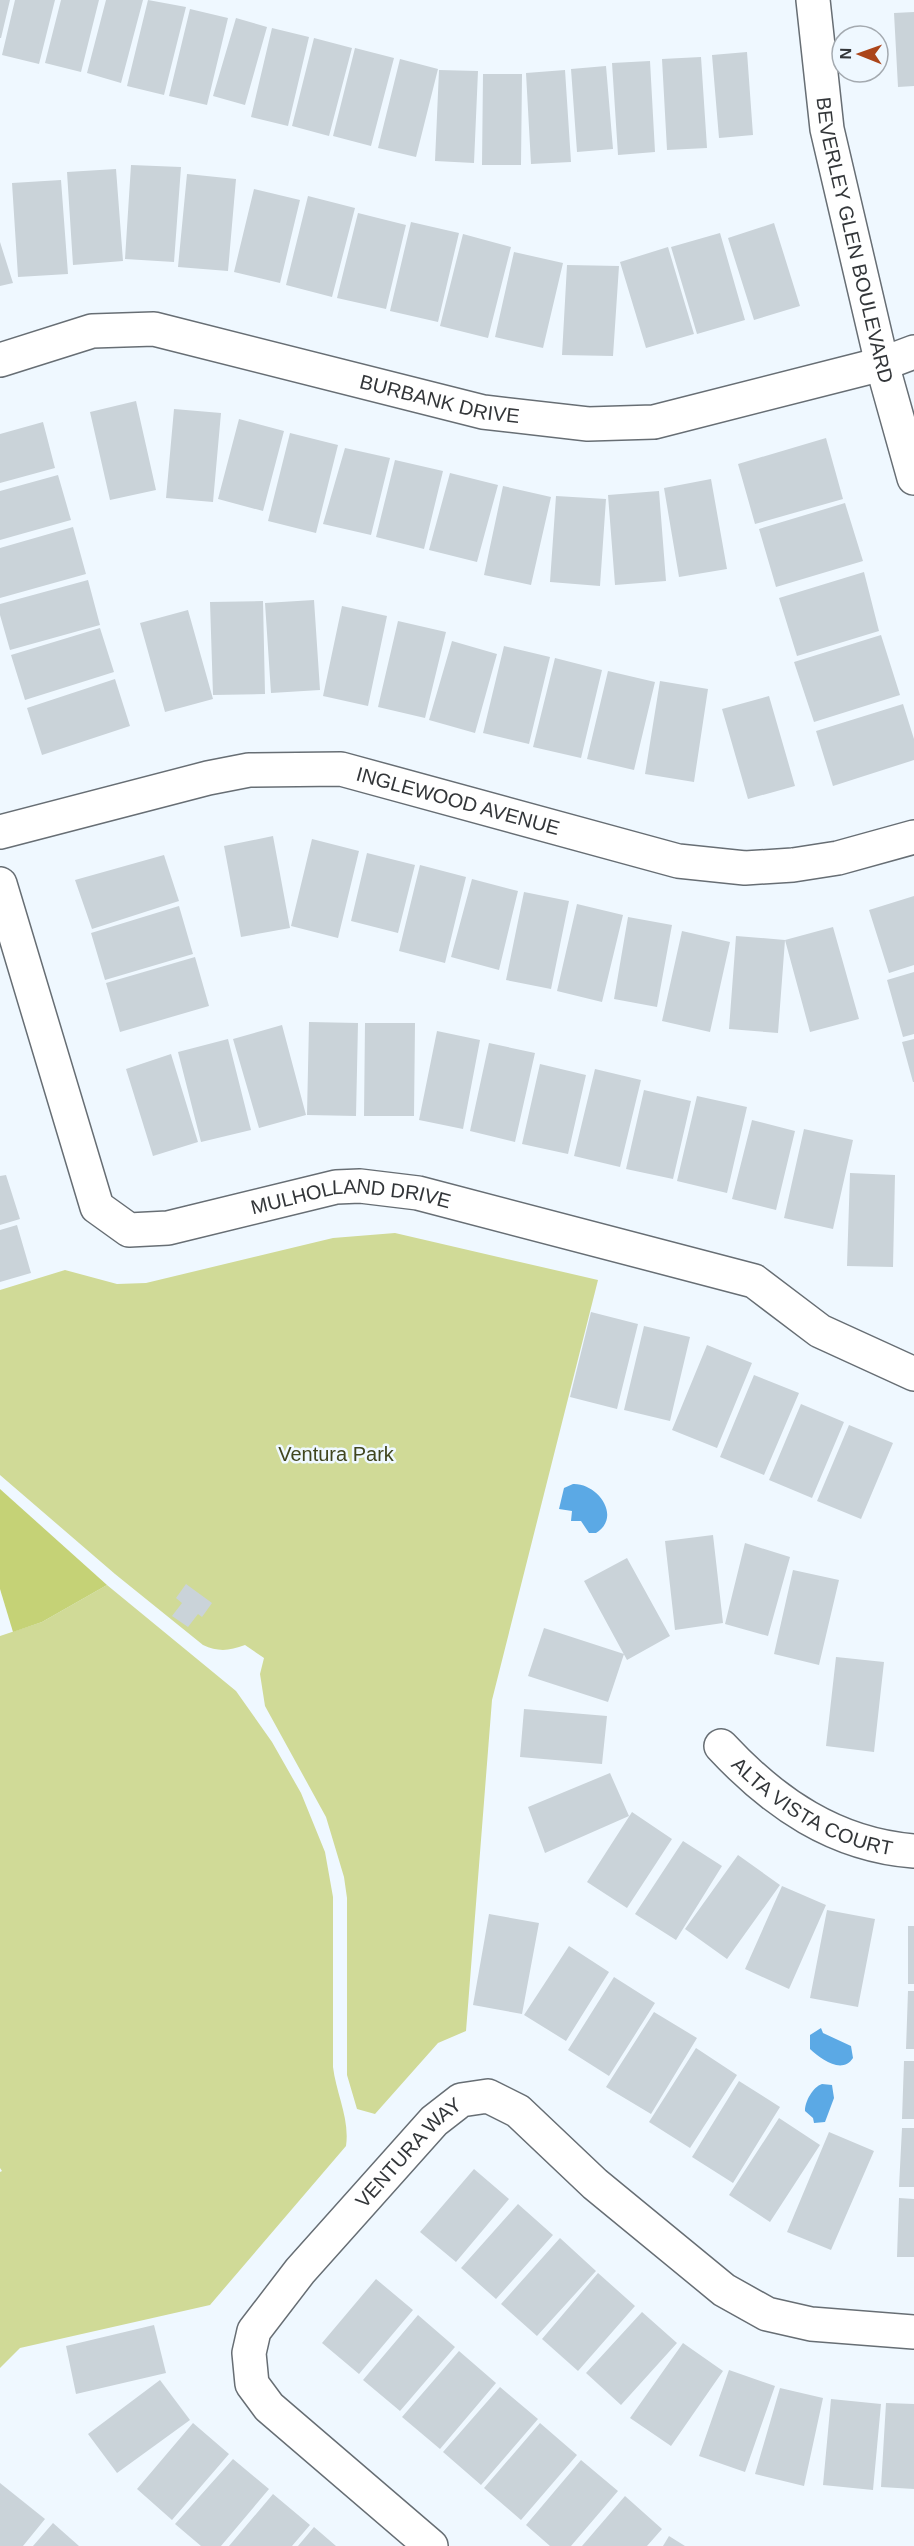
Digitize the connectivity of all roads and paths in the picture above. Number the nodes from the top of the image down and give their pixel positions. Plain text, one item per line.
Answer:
1 (813, 0) edge
2 (914, 351) edge
3 (0, 360) edge
4 (882, 364) junction
5 (914, 478) edge
6 (0, 832) edge
7 (914, 837) edge
8 (0, 884) edge
9 (914, 1374) edge
10 (721, 1746) dead end
11 (914, 1851) edge
12 (914, 2332) edge
13 (432, 2546) edge

1 - 4 street, BEVERLEY GLEN BOULEVARD
2 - 4 street, BURBANK DRIVE
3 - 4 street, BURBANK DRIVE
4 - 5 street, BEVERLEY GLEN BOULEVARD
6 - 7 street, INGLEWOOD AVENUE
8 - 9 street, MULHOLLAND DRIVE
10 - 11 street, ALTA VISTA COURT
12 - 13 street, VENTURA WAY

